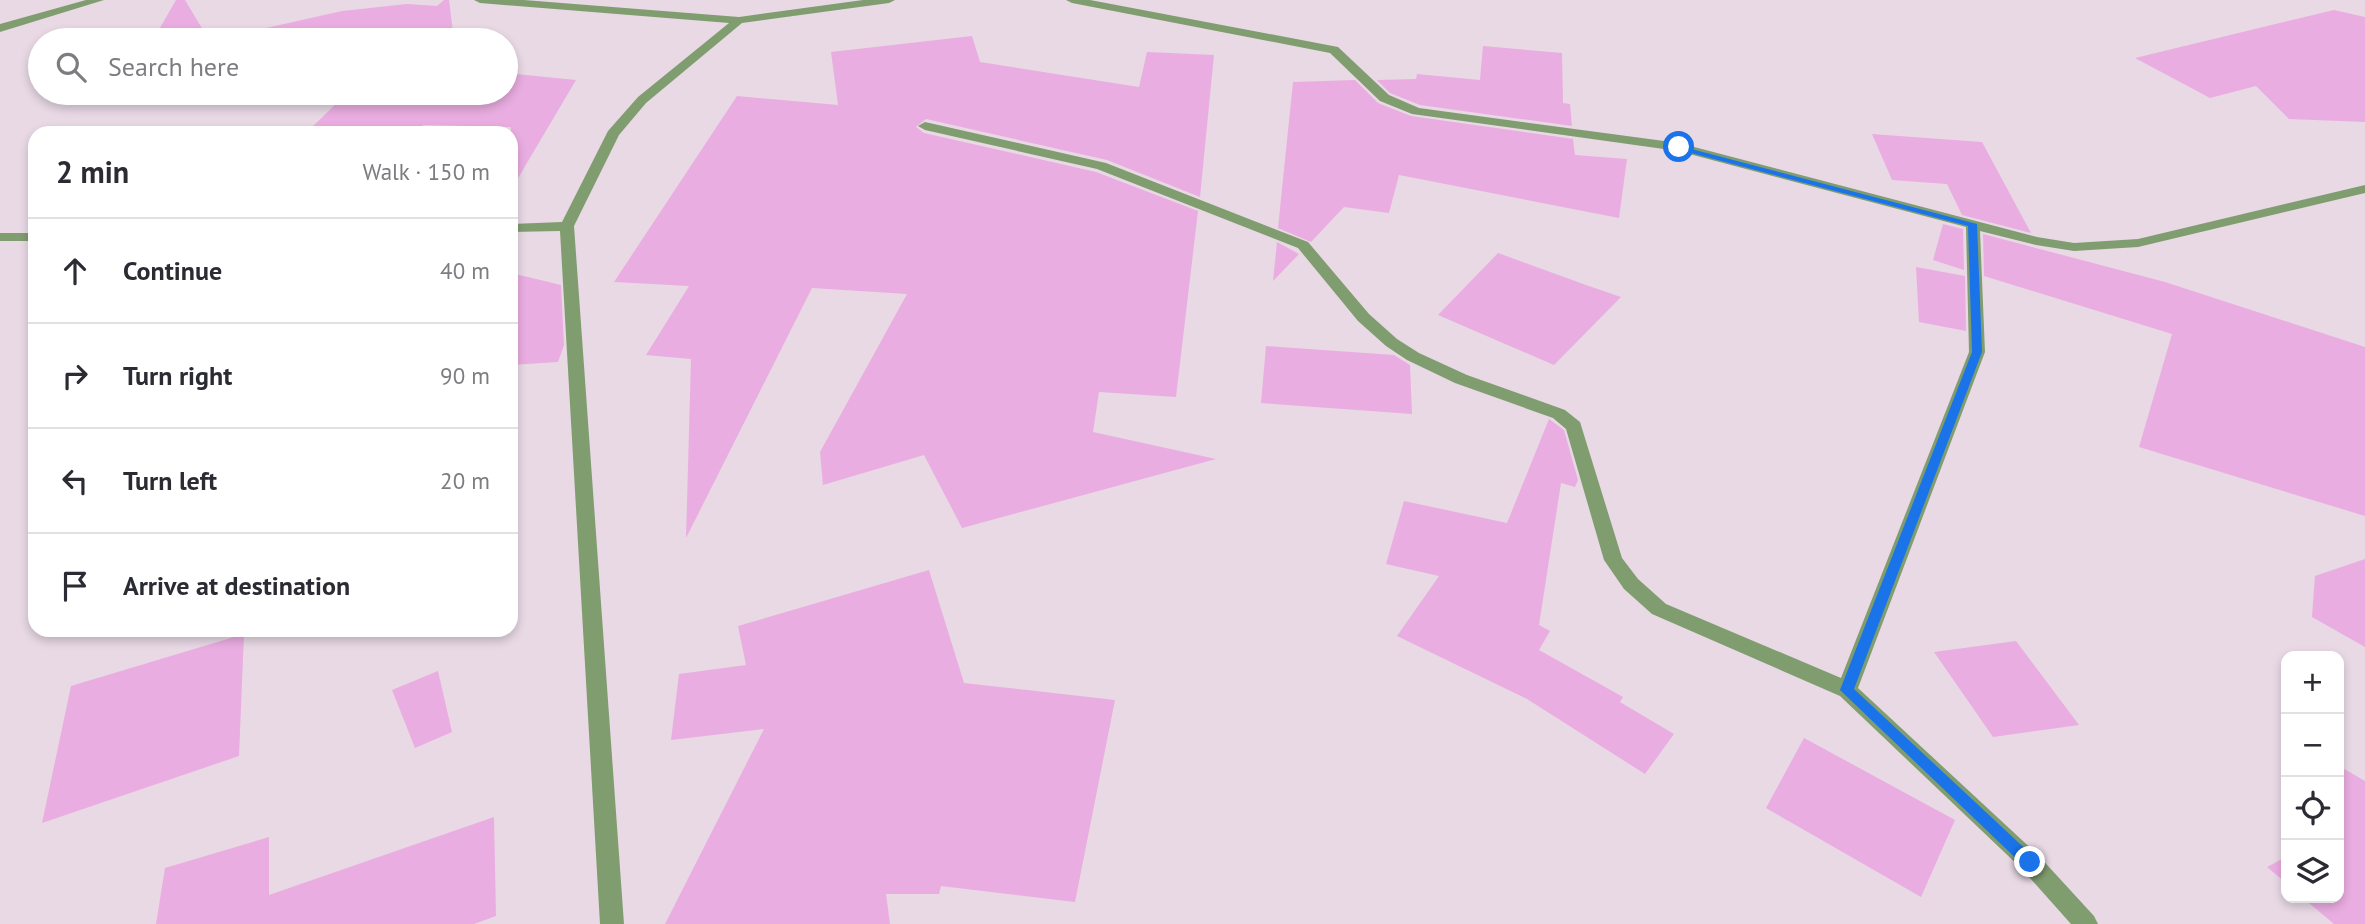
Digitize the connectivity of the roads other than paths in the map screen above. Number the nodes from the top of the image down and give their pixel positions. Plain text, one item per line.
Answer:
1 (98, 0) edge
2 (480, 0) edge
3 (889, 0) edge
4 (1072, 0) edge
5 (593, 4) edge
6 (739, 20) junction
7 (0, 28) edge
8 (925, 126) dead end
9 (2365, 189) edge
10 (1973, 224) junction
11 (567, 226) junction
12 (518, 228) edge
13 (0, 237) edge
14 (28, 237) edge
15 (1847, 690) junction
16 (612, 924) edge
17 (2086, 924) edge

1 - 7 street
2 - 5 street
3 - 6 street
4 - 10 street
5 - 6 street
6 - 11 street
8 - 15 street
9 - 10 street
10 - 15 street
11 - 12 street
11 - 16 street
13 - 14 street
15 - 17 street

